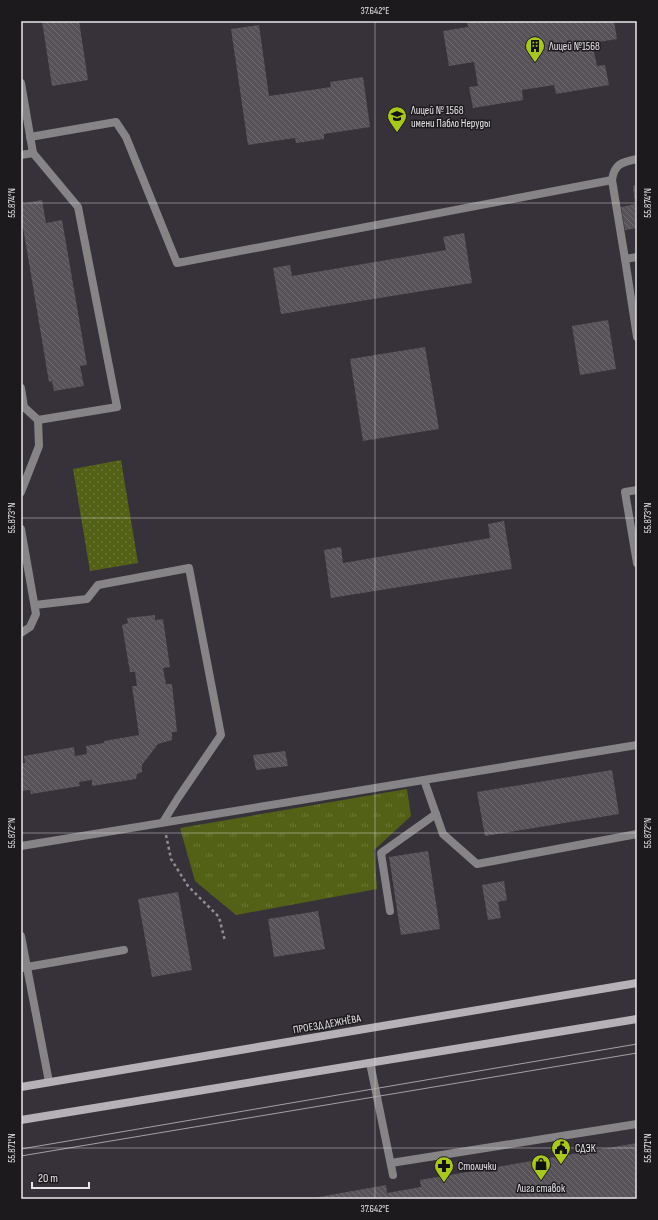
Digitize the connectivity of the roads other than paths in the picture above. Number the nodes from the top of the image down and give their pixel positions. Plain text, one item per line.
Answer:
1 (21, 83) edge
2 (30, 137) junction
3 (33, 153) junction
4 (21, 155) edge
5 (637, 159) edge
6 (612, 180) junction
7 (637, 257) edge
8 (625, 259) junction
9 (637, 337) edge
10 (21, 388) edge
11 (38, 420) junction
12 (637, 490) edge
13 (21, 492) edge
14 (21, 529) edge
15 (637, 563) edge
16 (34, 605) junction
17 (21, 633) edge
18 (637, 745) edge
19 (424, 780) junction
20 (436, 814) junction
21 (163, 822) junction
22 (637, 834) edge
23 (21, 846) edge
24 (390, 911) dead end
25 (21, 936) edge
26 (124, 950) dead end
27 (24, 968) edge
28 (637, 983) edge
29 (637, 1019) edge
30 (370, 1063) junction
31 (49, 1082) junction
32 (21, 1087) edge
33 (21, 1120) edge
34 (637, 1124) edge
35 (391, 1164) junction
36 (394, 1176) dead end

1 - 2 lane
2 - 3 lane
2 - 6 lane
3 - 4 lane
3 - 11 lane
5 - 6 lane
6 - 8 lane
7 - 8 lane
8 - 9 lane
10 - 11 lane
11 - 13 lane
12 - 15 lane
14 - 16 lane
16 - 17 lane
16 - 21 lane
18 - 19 lane
19 - 20 lane
19 - 21 lane
20 - 22 lane
20 - 24 lane
21 - 23 lane
25 - 27 lane
26 - 27 lane
27 - 31 lane
28 - 31 main road, ПРОЕЗД ДЕЖНЁВА
29 - 30 main road
30 - 33 main road
30 - 35 lane
31 - 32 main road, ПРОЕЗД ДЕЖНЁВА
34 - 35 lane
35 - 36 lane

